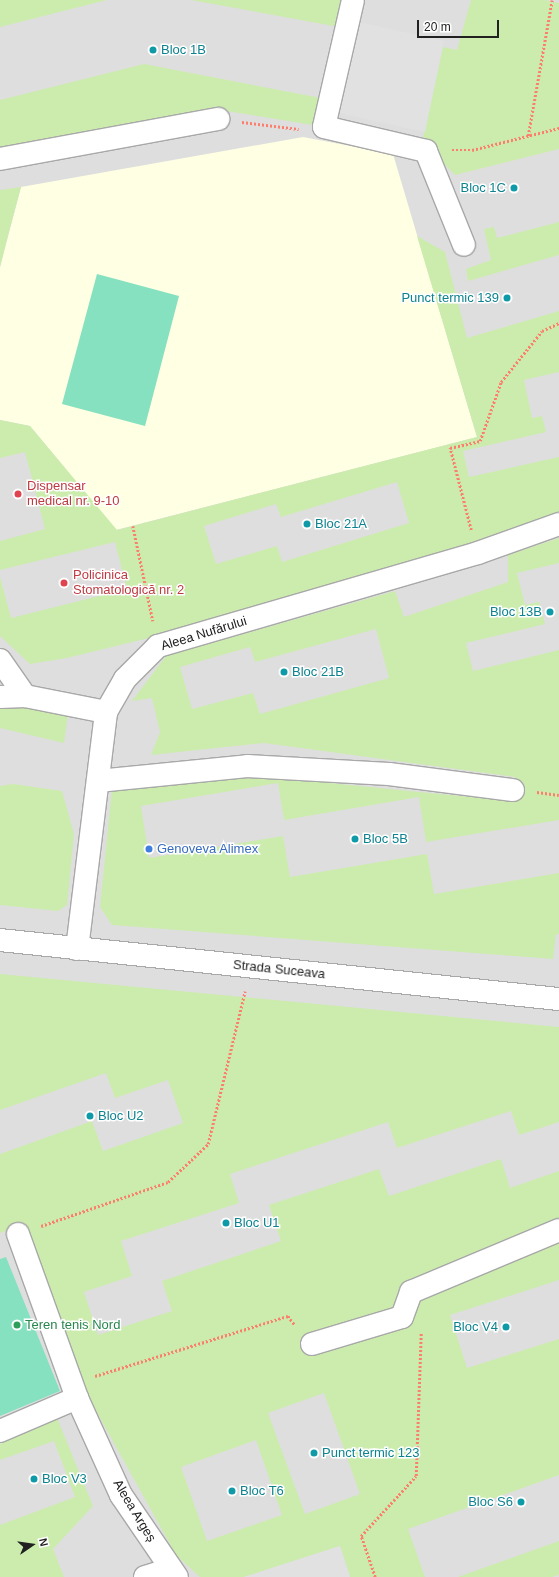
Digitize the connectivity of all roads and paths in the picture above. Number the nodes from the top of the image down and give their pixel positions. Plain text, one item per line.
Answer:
1 (353, 0) edge
2 (552, 0) edge
3 (218, 119) joint
4 (324, 128) junction
5 (559, 128) edge
6 (528, 136) junction
7 (426, 150) junction
8 (0, 159) edge
9 (464, 245) dead end
10 (559, 324) edge
11 (559, 524) edge
12 (133, 526) dead end
13 (478, 553) junction
14 (158, 646) junction
15 (0, 660) edge
16 (25, 696) junction
17 (0, 697) edge
18 (106, 712) junction
19 (98, 781) junction
20 (513, 790) dead end
21 (0, 941) edge
22 (77, 949) junction
23 (245, 991) dead end
24 (559, 999) edge
25 (559, 1230) edge
26 (18, 1234) joint
27 (421, 1330) dead end
28 (312, 1344) joint
29 (75, 1391) junction
30 (0, 1432) edge
31 (174, 1573) edge
32 (145, 1577) edge
33 (375, 1577) edge

1 - 4 street
2 - 6 path
3 - 4 path
3 - 8 street
4 - 7 street
5 - 6 path
6 - 7 path
7 - 9 street
10 - 13 path
11 - 13 street, Aleea Nufărului
12 - 14 path
13 - 14 street, Aleea Nufărului
14 - 18 street, Aleea Nufărului
15 - 16 street
16 - 17 street
16 - 18 street
18 - 19 street, Aleea Nufărului
19 - 20 street
19 - 22 street, Aleea Nufărului
21 - 22 street, Strada Suceava
22 - 24 street, Strada Suceava
23 - 26 path
25 - 28 street
26 - 29 street, Aleea Argeș
27 - 33 path
28 - 29 path
29 - 30 street
29 - 31 street, Aleea Argeș
31 - 32 street

